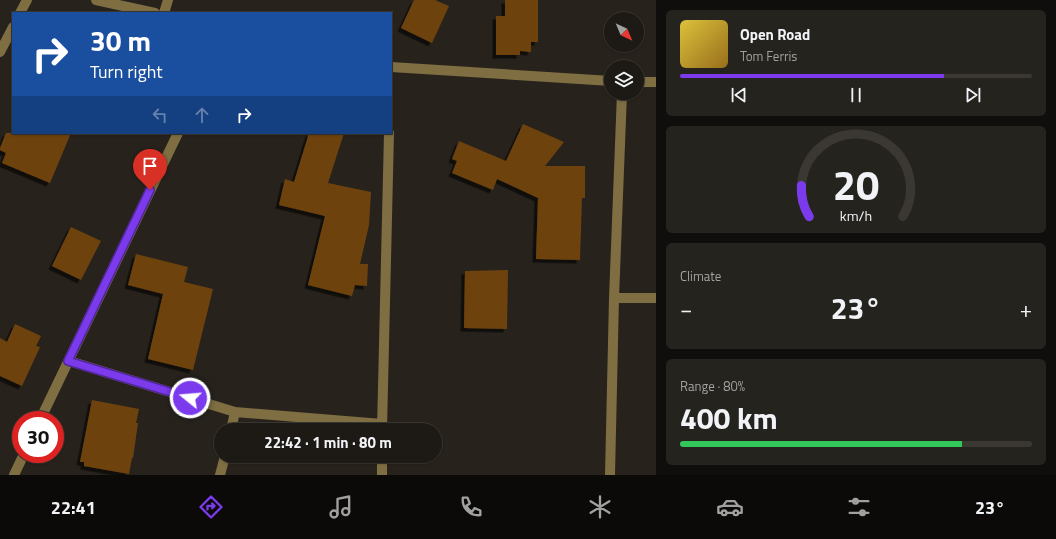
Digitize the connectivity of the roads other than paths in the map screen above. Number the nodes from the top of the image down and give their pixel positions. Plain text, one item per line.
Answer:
1 (27, 0) edge
2 (96, 0) edge
3 (168, 0) edge
4 (21, 12) edge
5 (150, 12) edge
6 (164, 12) edge
7 (12, 29) edge
8 (0, 52) edge
9 (392, 67) edge
10 (604, 81) edge
11 (644, 82) edge
12 (656, 82) edge
13 (622, 100) edge
14 (178, 134) edge
15 (389, 134) edge
16 (614, 298) junction
17 (656, 298) edge
18 (68, 361) junction
19 (44, 411) edge
20 (235, 412) junction
21 (233, 423) edge
22 (343, 423) edge
23 (382, 423) edge
24 (20, 463) edge
25 (223, 463) edge
26 (382, 463) edge
27 (14, 475) edge
28 (220, 475) edge
29 (382, 475) edge
30 (610, 475) edge

1 - 4 street
2 - 5 street
3 - 6 street
7 - 8 street
9 - 10 street
11 - 12 street
13 - 16 street
14 - 18 street
15 - 23 street
16 - 17 street
16 - 30 street
18 - 19 street
18 - 20 street
20 - 21 street
20 - 22 street
24 - 27 street
25 - 28 street
26 - 29 street

